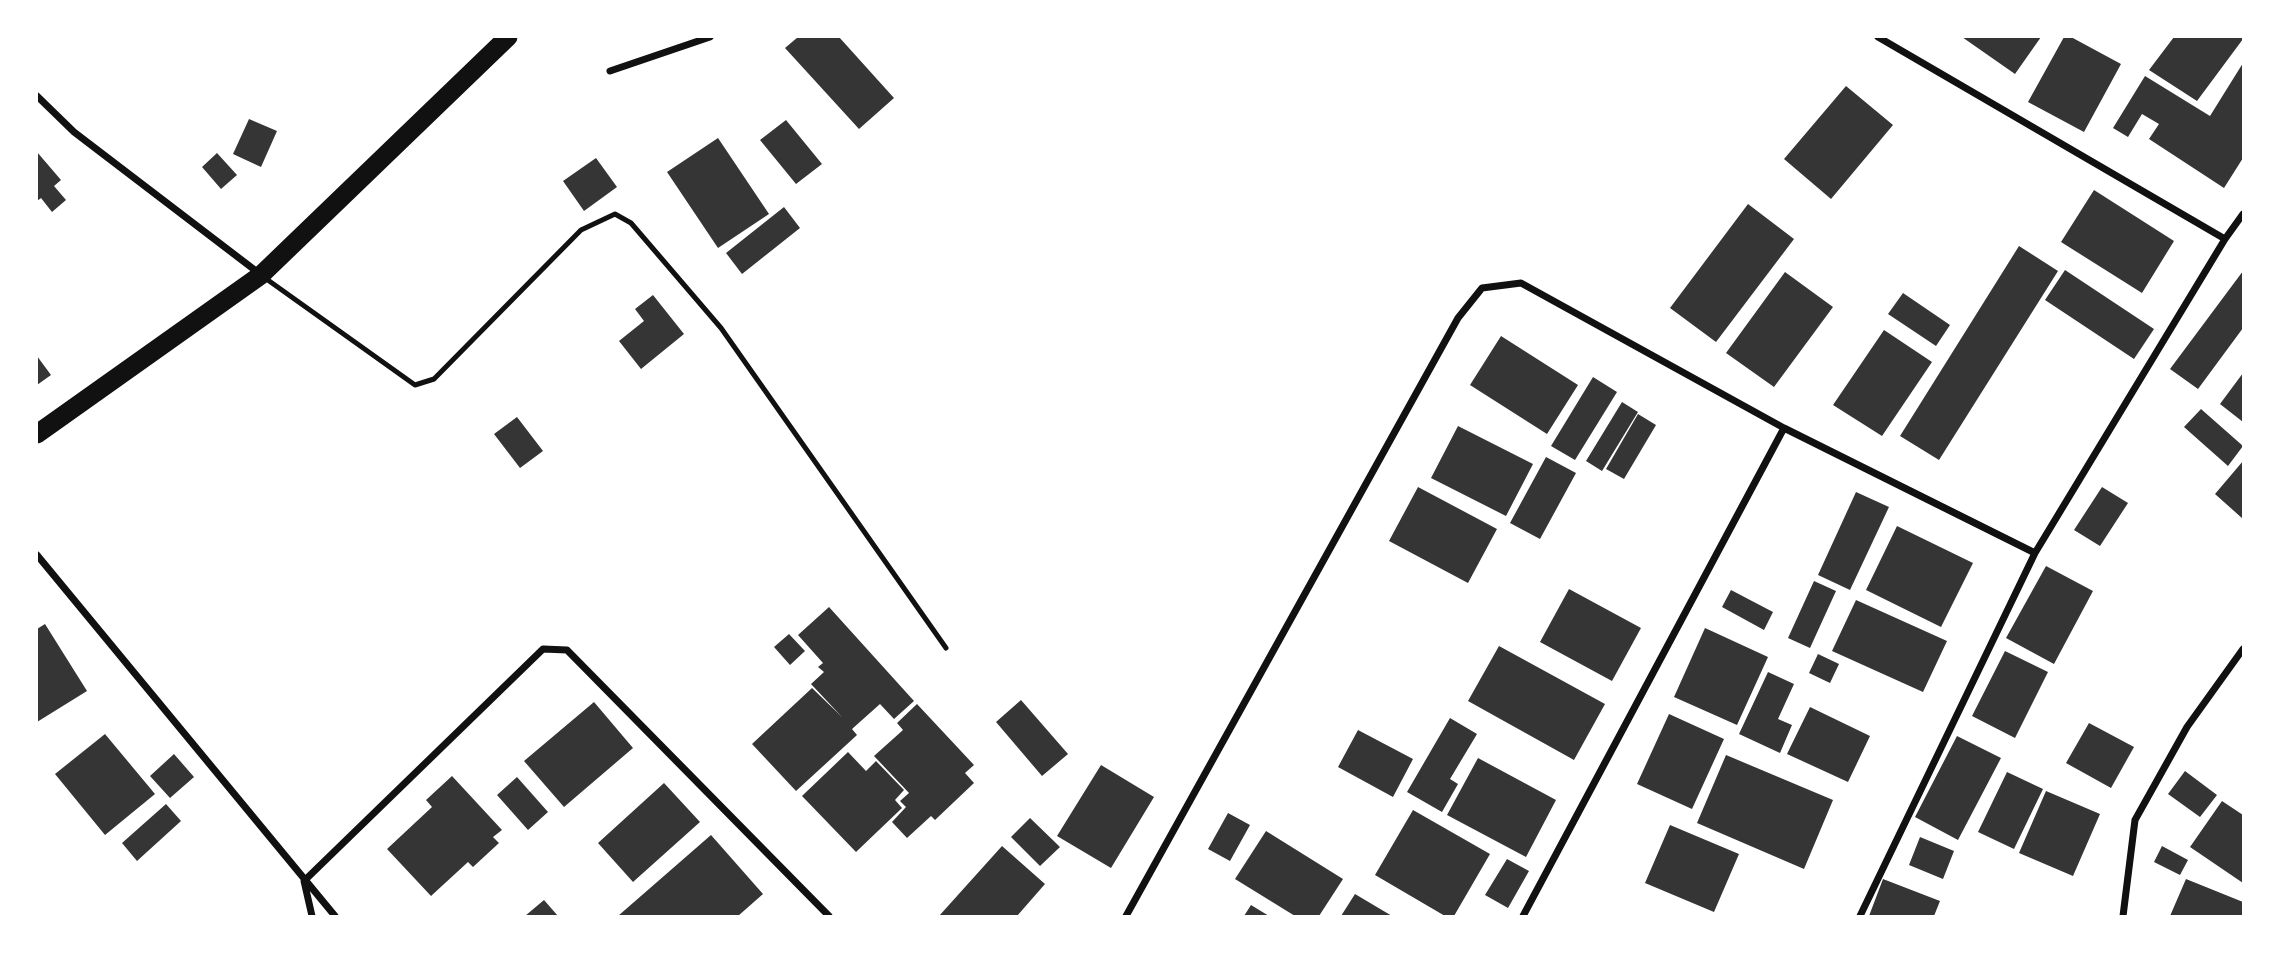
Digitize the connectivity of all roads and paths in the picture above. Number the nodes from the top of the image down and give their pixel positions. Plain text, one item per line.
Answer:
1 (508, 37) edge
2 (710, 37) edge
3 (1878, 37) edge
4 (610, 71) dead end
5 (37, 96) edge
6 (2243, 214) edge
7 (2225, 239) junction
8 (261, 275) junction
9 (1784, 428) junction
10 (37, 434) edge
11 (2035, 553) junction
12 (37, 555) edge
13 (946, 648) dead end
14 (2243, 649) edge
15 (304, 881) junction
16 (312, 916) edge
17 (335, 916) edge
18 (829, 916) edge
19 (1126, 916) edge
20 (1523, 916) edge
21 (1860, 916) edge
22 (2123, 916) edge

1 - 8 highway
2 - 4 street
3 - 7 street
5 - 8 street
6 - 7 street
7 - 11 street
8 - 10 highway
8 - 13 lane
9 - 11 street
9 - 19 street
9 - 20 street
11 - 21 street
12 - 15 street
14 - 22 street
15 - 16 street
15 - 17 street
15 - 18 street

